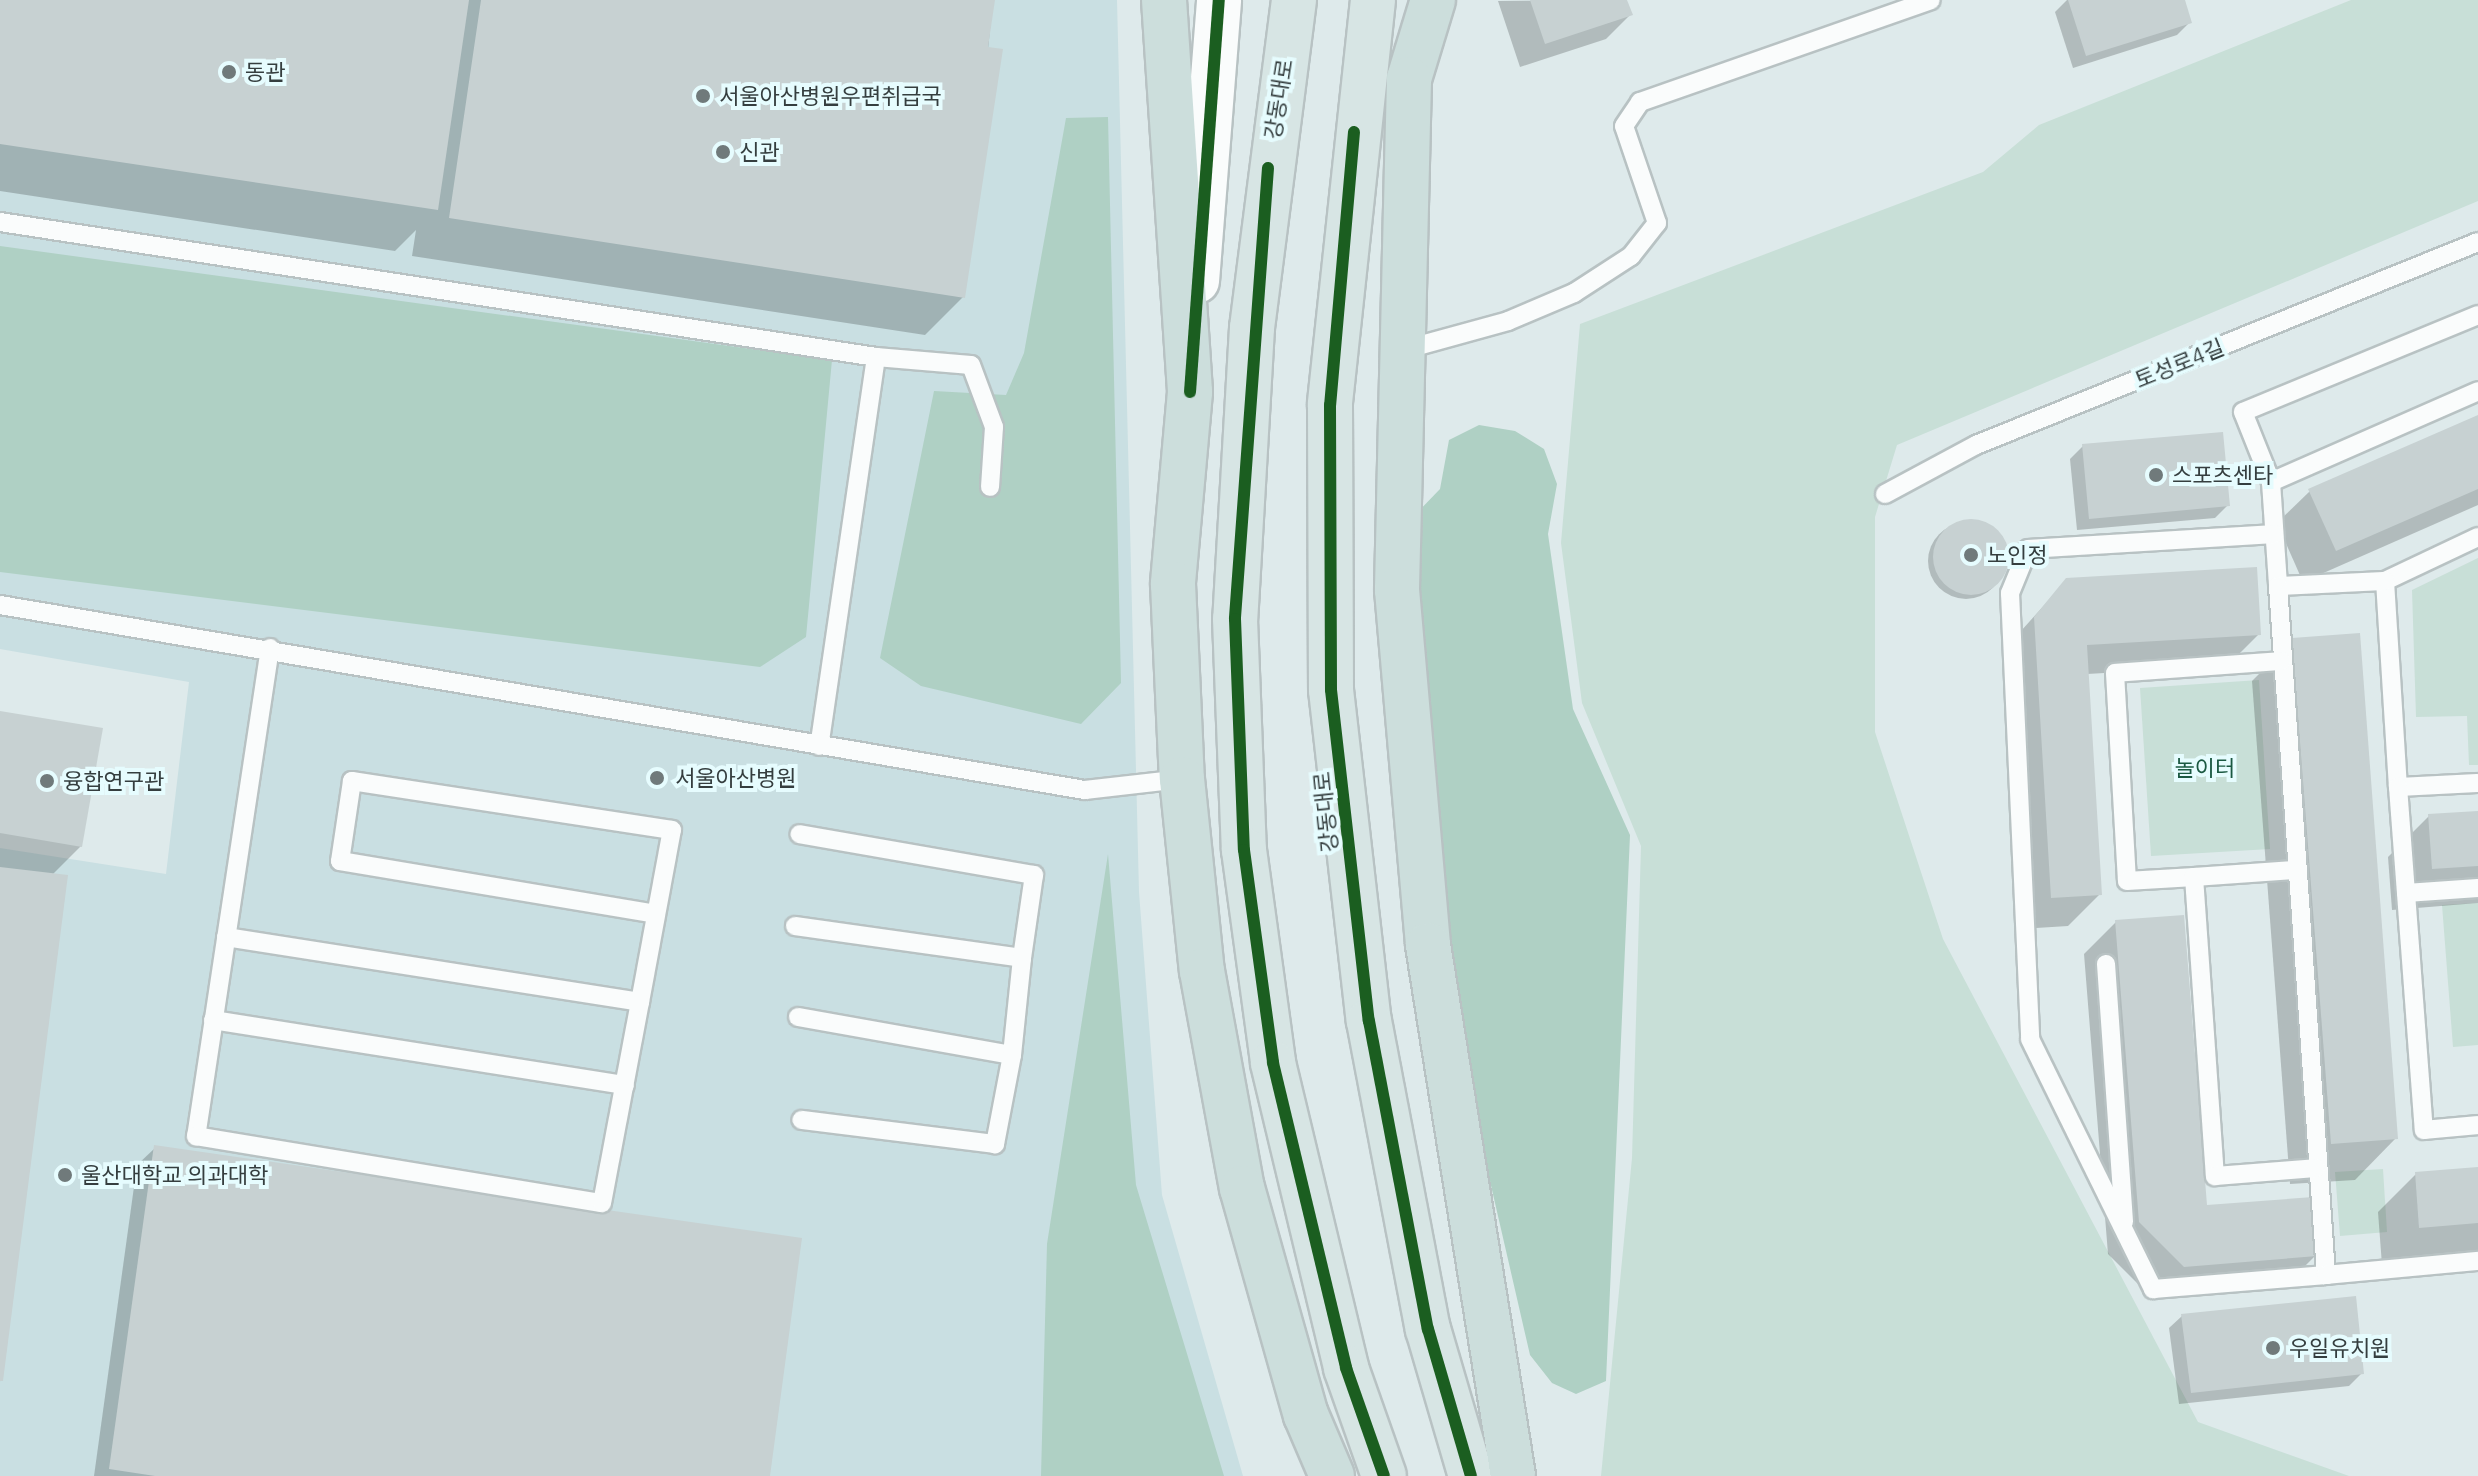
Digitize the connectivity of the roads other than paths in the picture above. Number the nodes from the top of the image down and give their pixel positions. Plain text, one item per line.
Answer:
1 (1164, 0) edge
2 (1219, 0) edge
3 (1294, 0) edge
4 (1373, 0) edge
5 (1433, 0) edge
6 (1931, 0) edge
7 (0, 222) edge
8 (2478, 242) edge
9 (2478, 315) edge
10 (1403, 350) junction
11 (876, 357) junction
12 (2478, 391) edge
13 (1190, 392) junction
14 (2271, 482) junction
15 (990, 487) dead end
16 (1885, 494) dead end
17 (2274, 534) junction
18 (2478, 537) edge
19 (2385, 581) junction
20 (2278, 586) junction
21 (0, 605) edge
22 (270, 648) junction
23 (2281, 661) junction
24 (819, 746) junction
25 (1182, 779) junction
26 (2478, 783) edge
27 (2398, 787) junction
28 (800, 834) dead end
29 (2294, 870) junction
30 (2194, 877) junction
31 (2478, 888) edge
32 (2406, 893) junction
33 (656, 914) junction
34 (795, 926) dead end
35 (226, 937) junction
36 (1022, 958) junction
37 (2106, 964) dead end
38 (640, 1002) junction
39 (798, 1017) dead end
40 (213, 1020) junction
41 (1012, 1055) junction
42 (625, 1085) junction
43 (801, 1120) dead end
44 (2478, 1125) edge
45 (2316, 1168) junction
46 (2125, 1229) junction
47 (2478, 1261) edge
48 (2326, 1275) junction
49 (1332, 1476) edge
50 (1384, 1476) edge
51 (1471, 1476) edge
52 (1513, 1476) edge

1 - 13 highway
2 - 13 street
3 - 50 main road, 강동대로
4 - 51 main road, 강동대로
5 - 10 highway
6 - 10 lane
7 - 11 lane
8 - 16 lane, 토성로4길
9 - 14 lane
10 - 52 highway
11 - 15 lane
11 - 24 lane
12 - 14 lane
13 - 25 highway
14 - 17 lane
17 - 20 lane
17 - 46 lane
18 - 19 lane
19 - 20 lane
19 - 27 lane
20 - 23 lane
21 - 22 lane
22 - 24 lane
22 - 35 lane
23 - 29 lane
23 - 30 lane
24 - 25 lane
25 - 49 highway
26 - 27 lane
27 - 32 lane
28 - 36 lane
29 - 30 lane
29 - 45 lane
30 - 45 lane
31 - 32 lane
32 - 44 lane
33 - 33 lane
33 - 38 lane
34 - 36 lane
35 - 38 lane
35 - 40 lane
36 - 41 lane
37 - 46 lane
38 - 42 lane
39 - 41 lane
40 - 42 lane
40 - 42 lane
41 - 43 lane
45 - 48 lane
46 - 48 lane
47 - 48 lane

